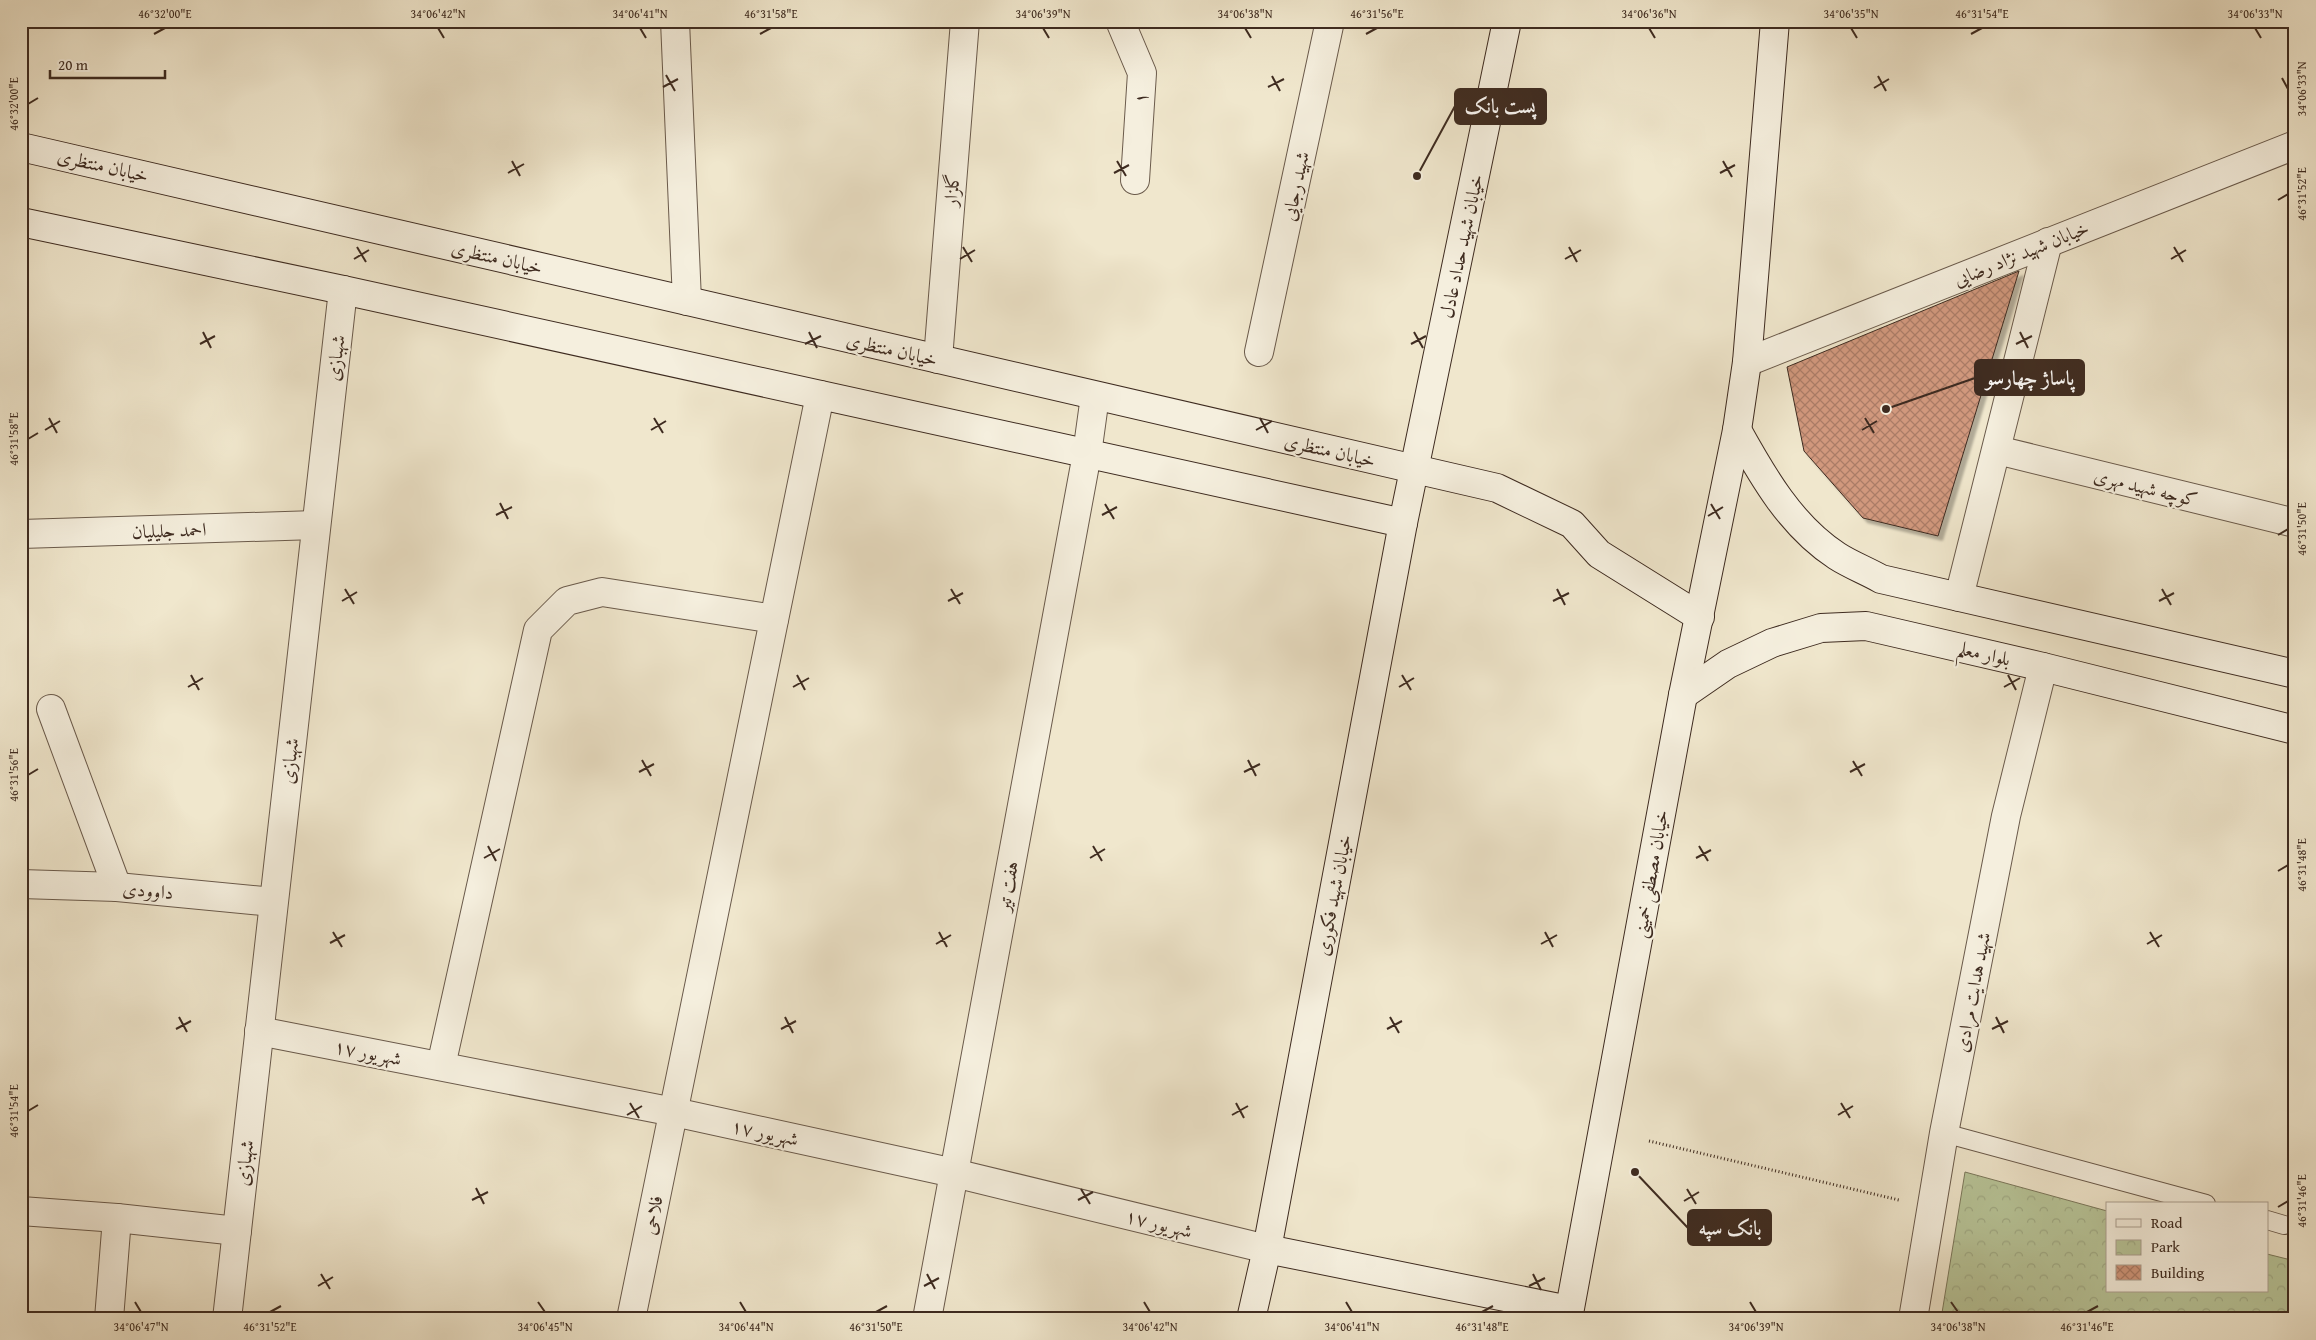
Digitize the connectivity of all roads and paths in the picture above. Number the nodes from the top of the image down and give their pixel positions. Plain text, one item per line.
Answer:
1 (675, 21) edge
2 (965, 21) edge
3 (1120, 21) edge
4 (1330, 21) edge
5 (1507, 21) edge
6 (1775, 21) edge
7 (2295, 145) edge
8 (21, 147) edge
9 (1136, 180) dead end
10 (21, 222) edge
11 (2048, 242) junction
12 (343, 290) junction
13 (687, 301) junction
14 (1259, 352) dead end
15 (938, 359) junction
16 (1747, 362) junction
17 (820, 395) junction
18 (1095, 396) junction
19 (1737, 430) junction
20 (1997, 450) junction
21 (1087, 454) junction
22 (1414, 470) junction
23 (1403, 523) junction
24 (2295, 523) edge
25 (316, 525) junction
26 (21, 534) edge
27 (1959, 596) junction
28 (1700, 616) junction
29 (774, 619) junction
30 (2043, 667) junction
31 (2295, 674) edge
32 (1683, 695) junction
33 (51, 709) dead end
34 (2295, 730) edge
35 (21, 884) edge
36 (117, 887) junction
37 (273, 902) junction
38 (259, 1031) junction
39 (441, 1066) junction
40 (674, 1112) junction
41 (1944, 1133) junction
42 (1649, 1141) dead end
43 (954, 1173) junction
44 (2199, 1202) edge
45 (1932, 1208) junction
46 (21, 1211) edge
47 (117, 1218) junction
48 (236, 1231) junction
49 (1267, 1249) junction
50 (1568, 1314) edge
51 (109, 1319) edge
52 (227, 1319) edge
53 (631, 1319) edge
54 (928, 1319) edge
55 (1250, 1319) edge
56 (1913, 1319) edge

1 - 13 street
2 - 15 street, گلزار
3 - 9 street, ۱
4 - 14 street, شهید رجایی
5 - 22 street, خیابان شهید حداد عادل
6 - 16 street
7 - 11 street, خیابان شهید نژاد رضایی
8 - 13 street, خیابان منتظری
10 - 12 street
11 - 16 street, خیابان شهید نژاد رضایی
11 - 20 street
12 - 17 street
12 - 25 street, شهبازی
13 - 15 street, خیابان منتظری
15 - 18 street, خیابان منتظری
16 - 19 street
17 - 21 street
17 - 29 street, فلاحی
18 - 21 street, هفت تیر
18 - 22 street, خیابان منتظری
19 - 27 street
19 - 28 street, خیابان مصطفی خمینی
20 - 24 street, کوچه شهید مهری
20 - 27 street
21 - 23 street
21 - 43 street, هفت تیر
22 - 23 street, خیابان شهید فکوری
22 - 28 street, خیابان منتظری
23 - 49 street, خیابان شهید فکوری
25 - 26 street, احمد جلیلیان
25 - 37 street, شهبازی
27 - 31 street
28 - 32 street, خیابان مصطفی خمینی
29 - 39 street
29 - 40 street, فلاحی
30 - 32 street, بلوار معلم
30 - 34 street, بلوار معلم
30 - 41 street, شهید هدایت مرادی
32 - 50 street, خیابان مصطفی خمینی
33 - 36 street
35 - 36 street, داوودی
36 - 37 street, داوودی
37 - 38 street, شهبازی
38 - 39 street, ۱۷ شهریور
38 - 48 street, شهبازی
39 - 40 street, ۱۷ شهریور
40 - 43 street, ۱۷ شهریور
40 - 53 street, فلاحی
41 - 44 lane
41 - 45 street, شهید هدایت مرادی
42 - 45 path
43 - 49 street, ۱۷ شهریور
43 - 54 street, هفت تیر
45 - 56 street, شهید هدایت مرادی
46 - 47 street
47 - 48 street
47 - 51 street
48 - 52 street, شهبازی
49 - 50 street, ۱۷ شهریور
49 - 55 street, خیابان شهید فکوری

